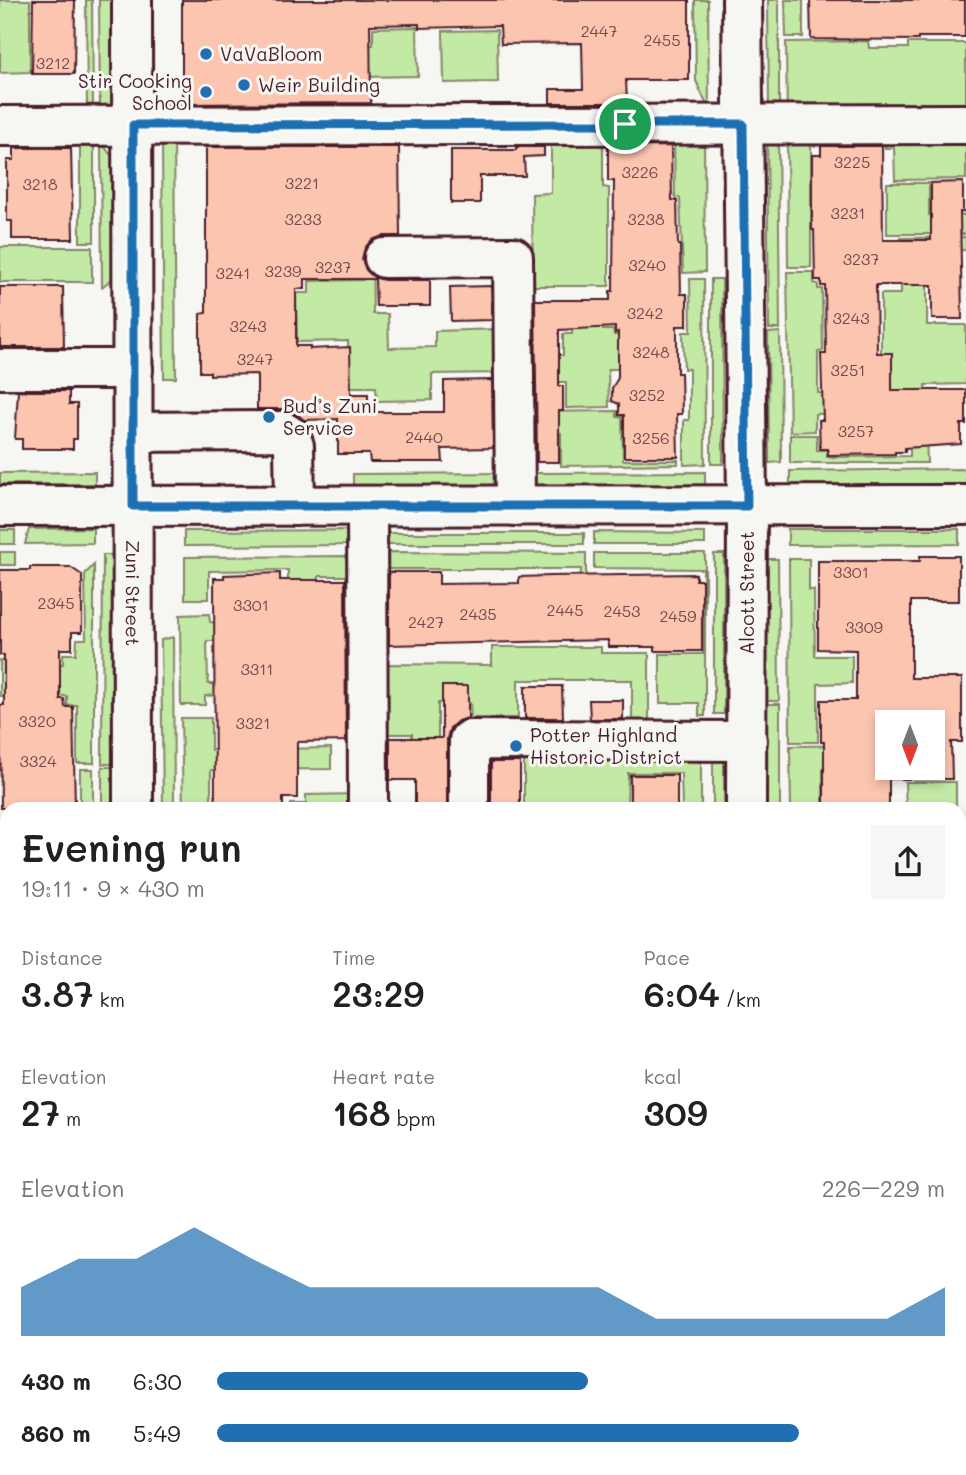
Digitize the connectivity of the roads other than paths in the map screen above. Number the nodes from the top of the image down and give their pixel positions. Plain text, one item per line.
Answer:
1 (132, 0) edge
2 (742, 0) edge
3 (743, 124) junction
4 (966, 124) edge
5 (133, 125) junction
6 (0, 126) edge
7 (384, 258) dead end
8 (0, 369) edge
9 (133, 369) junction
10 (133, 432) junction
11 (966, 505) edge
12 (0, 506) edge
13 (133, 506) junction
14 (295, 506) junction
15 (367, 506) junction
16 (516, 506) junction
17 (747, 506) junction
18 (747, 741) junction
19 (133, 802) edge
20 (368, 802) edge
21 (469, 802) edge
22 (746, 802) edge

1 - 5 street, Zuni Street
2 - 3 street, Alcott Street
3 - 4 street
3 - 5 street
3 - 17 street, Alcott Street
5 - 6 street
5 - 9 street, Zuni Street
7 - 16 street
8 - 9 street
9 - 10 street, Zuni Street
10 - 13 street, Zuni Street
10 - 14 street
11 - 17 street
12 - 13 street
13 - 14 street
13 - 19 street, Zuni Street
14 - 15 street
15 - 16 street
15 - 20 street
16 - 17 street
17 - 18 street, Alcott Street
18 - 21 street
18 - 22 street, Alcott Street

